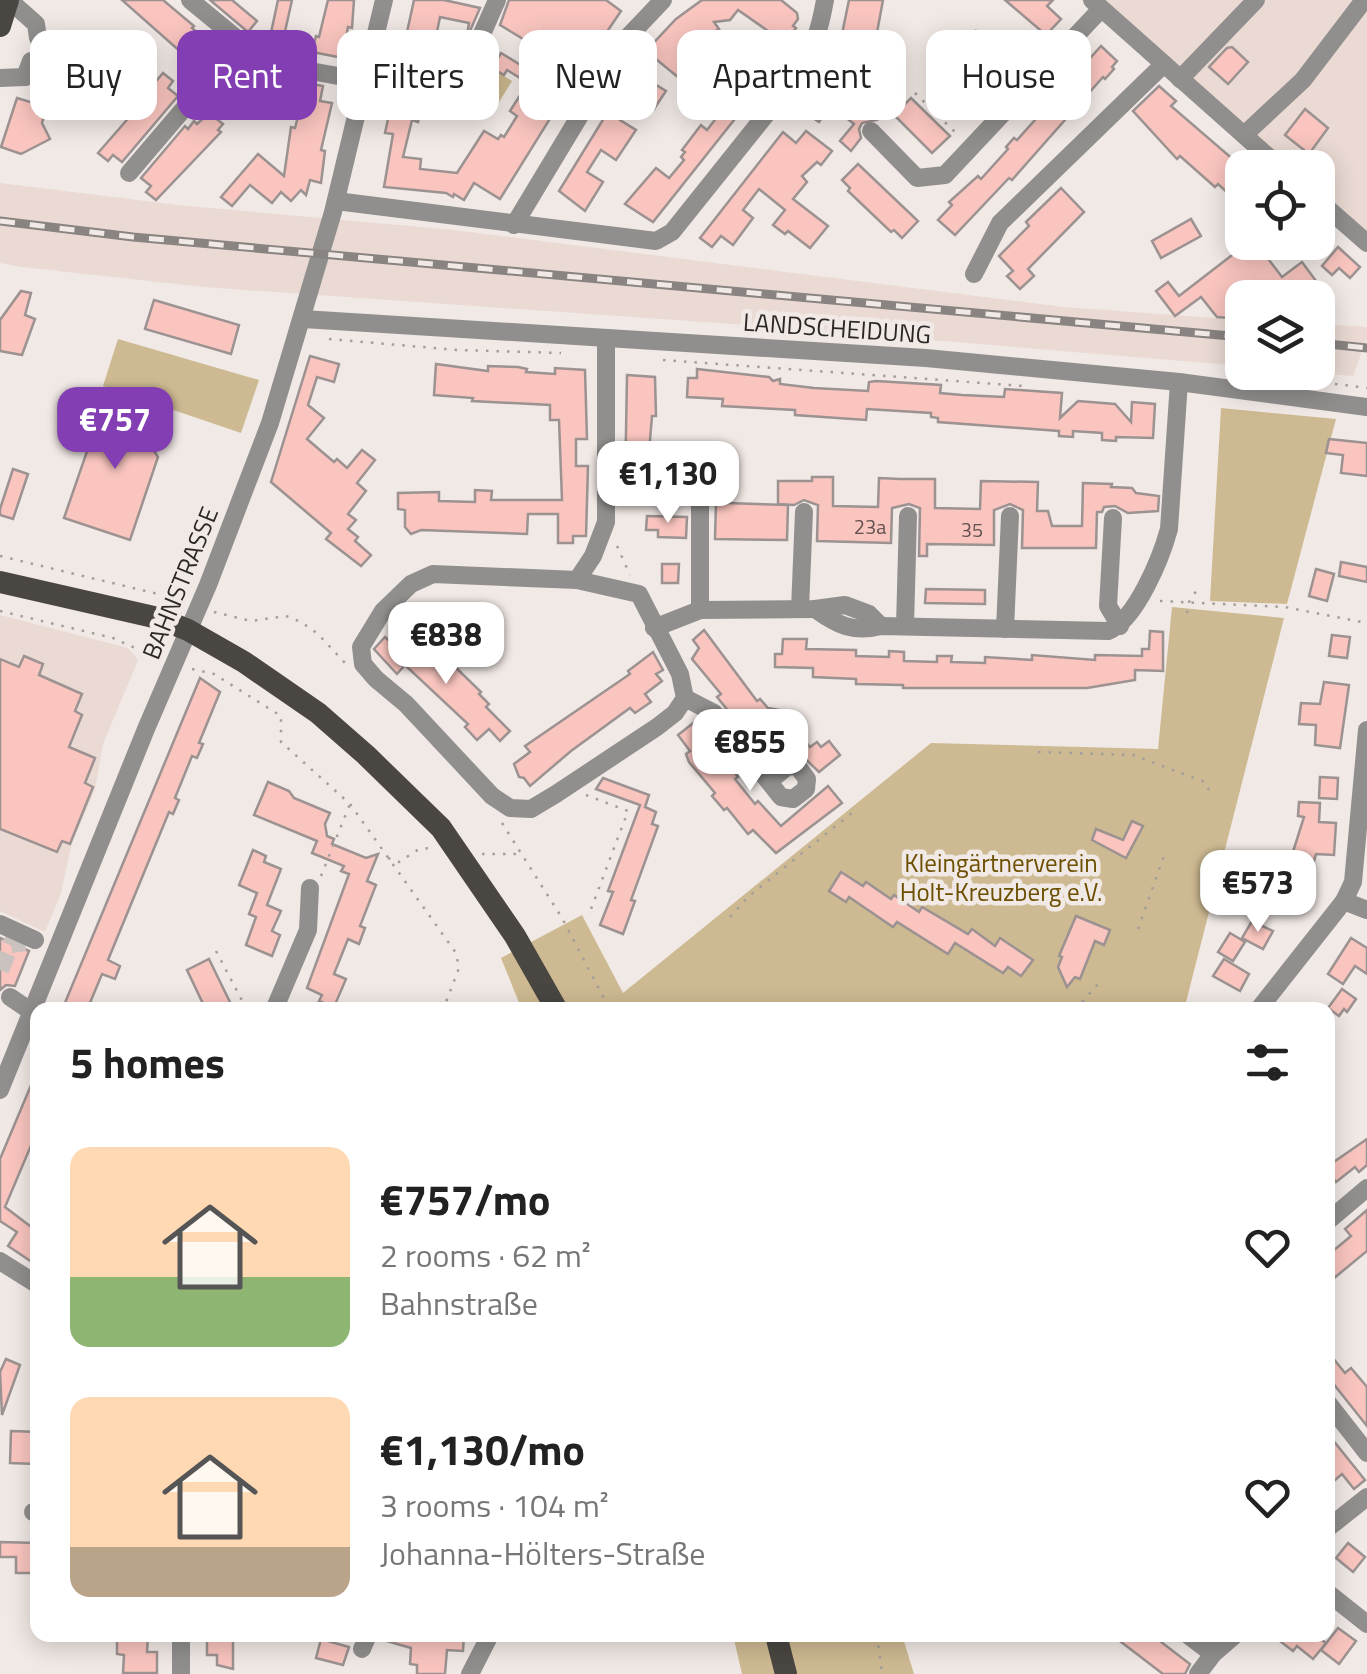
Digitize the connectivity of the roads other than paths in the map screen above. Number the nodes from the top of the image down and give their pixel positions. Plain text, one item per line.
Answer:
1 (9, 0) edge
2 (190, 0) edge
3 (384, 0) edge
4 (497, 0) edge
5 (663, 0) edge
6 (826, 0) edge
7 (1256, 0) edge
8 (1364, 0) edge
9 (1097, 4) edge
10 (0, 26) edge
11 (37, 30) edge
12 (223, 30) edge
13 (377, 30) edge
14 (484, 30) edge
15 (30, 64) edge
16 (1164, 64) junction
17 (0, 78) edge
18 (1180, 79) junction
19 (177, 117) edge
20 (356, 120) edge
21 (871, 131) dead end
22 (1244, 135) junction
23 (1261, 150) edge
24 (130, 173) dead end
25 (334, 208) junction
26 (1335, 215) edge
27 (514, 225) junction
28 (1367, 243) edge
29 (974, 274) dead end
30 (303, 319) junction
31 (606, 339) junction
32 (1179, 382) junction
33 (1367, 407) edge
34 (700, 506) dead end
35 (804, 512) dead end
36 (908, 516) dead end
37 (1010, 516) dead end
38 (1113, 518) dead end
39 (578, 580) junction
40 (0, 582) edge
41 (807, 609) junction
42 (700, 610) junction
43 (905, 626) junction
44 (1120, 626) junction
45 (654, 628) junction
46 (1004, 629) junction
47 (188, 630) junction
48 (685, 698) junction
49 (1367, 730) edge
50 (765, 776) dead end
51 (310, 888) road end
52 (1344, 901) junction
53 (1367, 910) edge
54 (0, 924) edge
55 (62, 940) junction
56 (10, 997) dead end
57 (36, 1002) edge
58 (277, 1002) edge
59 (552, 1002) edge
60 (1264, 1002) edge
61 (30, 1011) edge
62 (30, 1015) edge
63 (7, 1052) edge
64 (0, 1090) edge
65 (1367, 1188) edge
66 (1335, 1214) edge
67 (0, 1261) edge
68 (30, 1280) edge
69 (1335, 1412) edge
70 (1367, 1452) edge
71 (1367, 1498) edge
72 (1335, 1523) edge
73 (1335, 1598) edge
74 (1367, 1624) edge
75 (181, 1642) edge
76 (486, 1642) edge
77 (778, 1642) edge
78 (1197, 1642) edge
79 (1228, 1642) edge
80 (1213, 1654) junction
81 (181, 1674) edge
82 (470, 1674) edge
83 (786, 1674) edge
84 (1198, 1674) edge

1 - 10 main road
1 - 11 street
2 - 12 street
3 - 13 street, BAHNSTRASSE
4 - 14 street
5 - 27 street
6 - 27 street
7 - 18 street
8 - 22 street
9 - 16 street
9 - 21 street
15 - 17 street
16 - 18 street
16 - 29 street
18 - 22 street
19 - 24 street
20 - 25 street, BAHNSTRASSE
22 - 23 street
25 - 27 street
25 - 30 street, BAHNSTRASSE
26 - 28 street
30 - 31 street, LANDSCHEIDUNG
30 - 47 street, BAHNSTRASSE
31 - 32 street, LANDSCHEIDUNG
31 - 39 street
32 - 33 street, LANDSCHEIDUNG
32 - 44 street
34 - 42 street
35 - 41 street
36 - 43 street
37 - 46 street
38 - 44 street
39 - 45 street
39 - 48 street
40 - 47 main road
41 - 42 street
41 - 43 street
42 - 45 street
43 - 46 street
44 - 46 street
45 - 48 street
47 - 55 street, BAHNSTRASSE
47 - 59 main road
48 - 50 street
49 - 52 street
51 - 58 street
52 - 53 street
52 - 60 street
54 - 55 street
55 - 57 street, BAHNSTRASSE
56 - 61 street
62 - 63 street, BAHNSTRASSE
63 - 64 street, BAHNSTRASSE
65 - 66 street
67 - 68 street
69 - 70 street
71 - 72 street
73 - 74 street
75 - 81 street
76 - 82 street
77 - 83 main road
78 - 80 street
79 - 80 street
80 - 84 street

